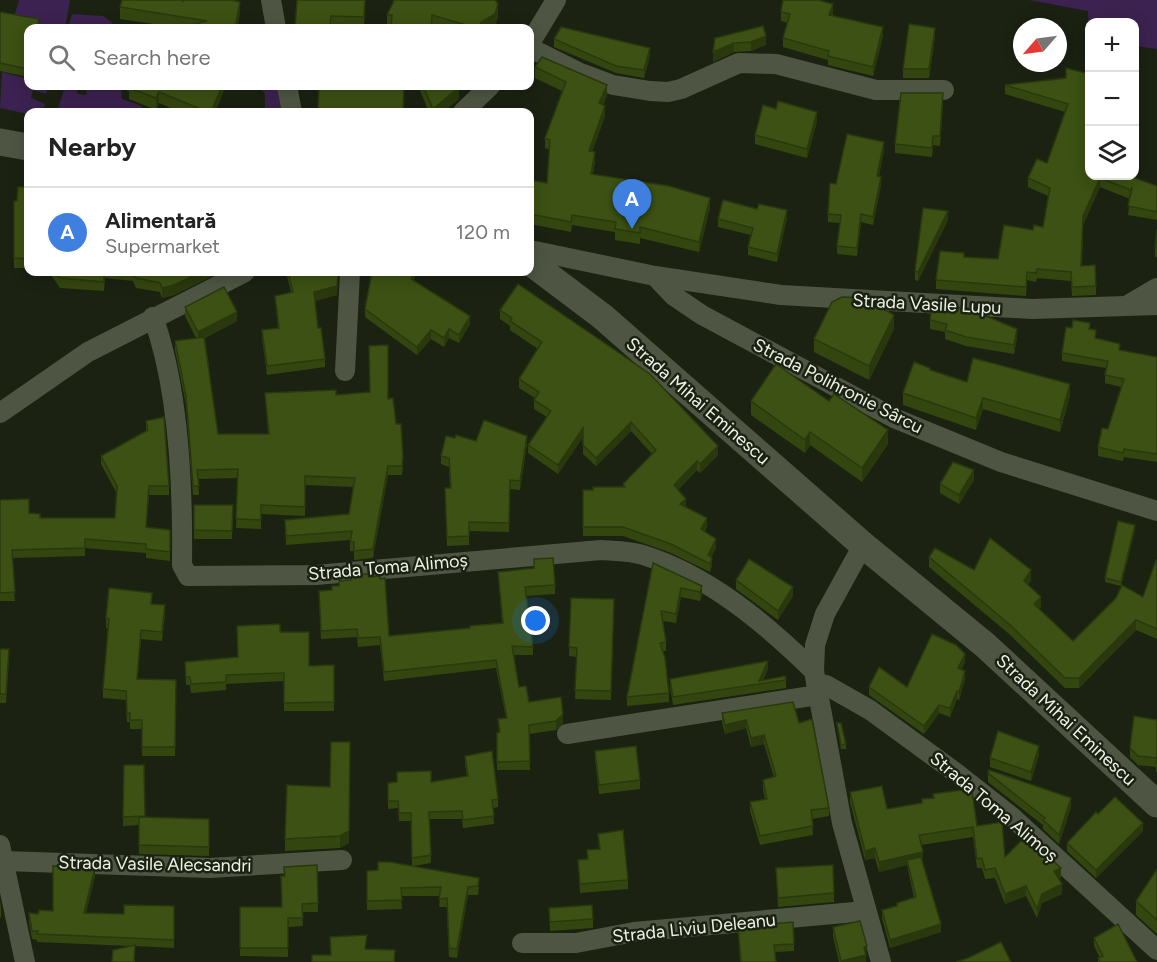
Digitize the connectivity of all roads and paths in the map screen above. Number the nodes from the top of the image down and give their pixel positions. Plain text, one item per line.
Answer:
1 (271, 0) edge
2 (556, 0) edge
3 (275, 24) edge
4 (534, 37) edge
5 (534, 50) edge
6 (288, 90) edge
7 (486, 90) edge
8 (944, 90) dead end
9 (291, 108) edge
10 (467, 108) edge
11 (0, 142) edge
12 (24, 146) edge
13 (534, 251) edge
14 (534, 265) edge
15 (237, 276) edge
16 (350, 276) edge
17 (656, 276) junction
18 (1157, 288) edge
19 (1128, 305) junction
20 (1157, 305) edge
21 (153, 317) junction
22 (345, 371) dead end
23 (0, 413) edge
24 (1157, 511) edge
25 (863, 545) junction
26 (816, 683) junction
27 (567, 734) dead end
28 (1157, 804) edge
29 (2, 853) edge
30 (342, 860) dead end
31 (866, 911) junction
32 (522, 943) dead end
33 (1157, 950) edge
34 (24, 962) edge
35 (881, 962) edge

1 - 3 street
2 - 4 street
5 - 8 street
6 - 9 street
7 - 10 street
11 - 12 main road
13 - 17 street
14 - 25 main road, Strada Mihai Eminescu
15 - 21 street
16 - 22 street
17 - 19 street, Strada Vasile Lupu
17 - 24 street, Strada Polihronie Sârcu
18 - 19 street, Strada Vasile Lupu
19 - 20 street, Strada Vasile Lupu
21 - 23 street
21 - 26 street, Strada Toma Alimoș
25 - 26 street
25 - 28 main road, Strada Mihai Eminescu
26 - 27 street
26 - 31 street
26 - 33 street, Strada Toma Alimoș
29 - 30 street, Strada Vasile Alecsandri
29 - 34 street, Strada Vasile Alecsandri
31 - 32 street, Strada Liviu Deleanu
31 - 35 street

